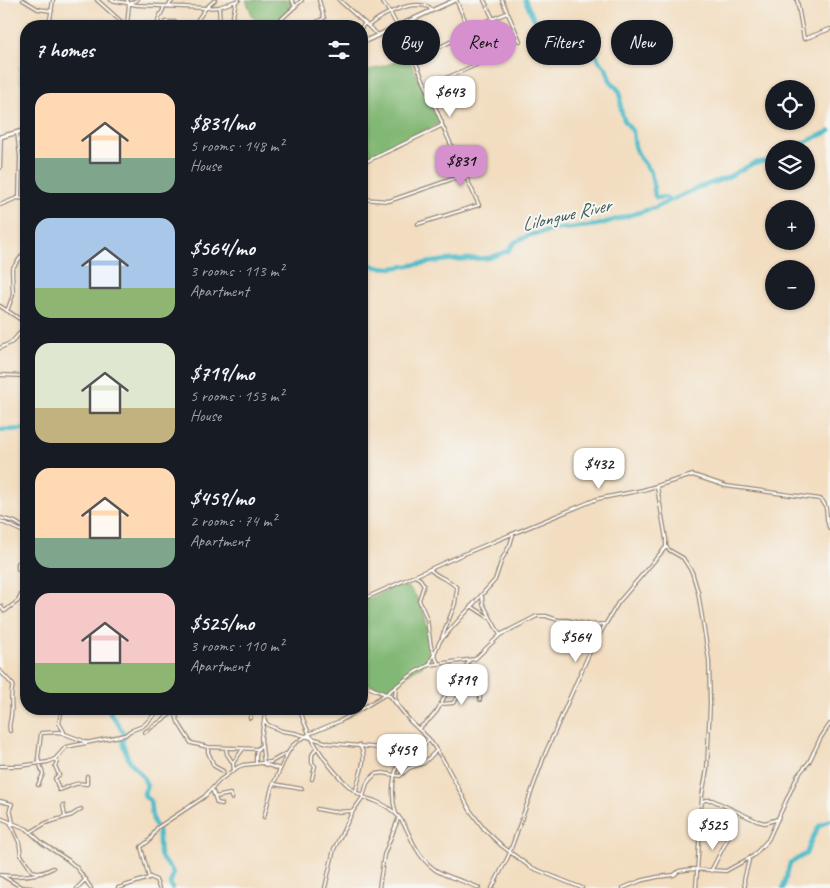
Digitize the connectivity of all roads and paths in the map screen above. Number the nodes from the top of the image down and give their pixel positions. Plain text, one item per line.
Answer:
1 (23, 0) edge
2 (53, 0) edge
3 (97, 0) edge
4 (111, 0) edge
5 (127, 0) edge
6 (137, 0) edge
7 (173, 0) edge
8 (215, 0) edge
9 (238, 0) edge
10 (292, 0) edge
11 (302, 0) edge
12 (319, 0) edge
13 (339, 0) edge
14 (381, 0) edge
15 (454, 0) edge
16 (484, 0) edge
17 (502, 0) edge
18 (797, 0) edge
19 (129, 4) junction
20 (164, 6) junction
21 (168, 6) junction
22 (219, 6) junction
23 (295, 6) junction
24 (206, 8) junction
25 (52, 11) junction
26 (432, 11) junction
27 (390, 13) junction
28 (507, 13) junction
29 (492, 19) junction
30 (50, 20) edge
31 (120, 20) edge
32 (128, 20) edge
33 (158, 20) edge
34 (197, 20) edge
35 (220, 20) edge
36 (233, 20) edge
37 (280, 20) edge
38 (320, 20) edge
39 (362, 20) edge
40 (394, 20) edge
41 (412, 20) edge
42 (465, 20) edge
43 (368, 26) joint
44 (830, 29) edge
45 (382, 34) edge
46 (378, 36) junction
47 (368, 40) edge
48 (520, 40) dead end
49 (417, 65) edge
50 (426, 87) junction
51 (442, 123) junction
52 (20, 131) edge
53 (17, 132) junction
54 (1, 137) edge
55 (368, 161) edge
56 (0, 168) edge
57 (464, 175) junction
58 (19, 198) joint
59 (368, 200) edge
60 (0, 205) edge
61 (418, 224) dead end
62 (20, 258) edge
63 (0, 306) edge
64 (7, 311) junction
65 (20, 321) edge
66 (20, 332) edge
67 (0, 348) edge
68 (0, 375) edge
69 (20, 376) edge
70 (656, 486) junction
71 (0, 520) edge
72 (20, 525) edge
73 (830, 529) edge
74 (20, 530) edge
75 (513, 534) junction
76 (666, 546) junction
77 (429, 569) junction
78 (415, 576) junction
79 (482, 596) junction
80 (20, 597) edge
81 (368, 597) edge
82 (1, 606) edge
83 (471, 606) junction
84 (489, 616) junction
85 (605, 624) junction
86 (500, 635) junction
87 (440, 641) junction
88 (434, 655) junction
89 (469, 661) junction
90 (438, 663) junction
91 (429, 665) junction
92 (0, 671) edge
93 (398, 686) junction
94 (368, 687) edge
95 (454, 690) junction
96 (386, 694) junction
97 (480, 700) dead end
98 (441, 704) junction
99 (368, 705) edge
100 (398, 706) junction
101 (61, 715) edge
102 (155, 715) edge
103 (167, 715) edge
104 (176, 715) edge
105 (250, 715) edge
106 (265, 715) edge
107 (301, 715) edge
108 (350, 715) edge
109 (250, 718) dead end
110 (265, 720) junction
111 (830, 724) edge
112 (418, 729) junction
113 (10, 731) dead end
114 (145, 732) dead end
115 (65, 733) junction
116 (309, 734) junction
117 (306, 736) junction
118 (311, 737) junction
119 (429, 739) junction
120 (86, 742) junction
121 (262, 745) junction
122 (359, 745) junction
123 (411, 745) junction
124 (208, 747) junction
125 (225, 747) junction
126 (317, 747) junction
127 (243, 749) junction
128 (258, 749) junction
129 (436, 750) junction
130 (287, 754) junction
131 (55, 758) junction
132 (233, 763) junction
133 (256, 763) junction
134 (39, 764) junction
135 (264, 764) junction
136 (0, 766) edge
137 (280, 769) junction
138 (223, 771) dead end
139 (234, 771) junction
140 (394, 774) junction
141 (87, 776) dead end
142 (312, 779) dead end
143 (274, 784) junction
144 (38, 785) dead end
145 (212, 789) junction
146 (302, 789) dead end
147 (356, 792) junction
148 (363, 796) junction
149 (215, 797) junction
150 (232, 799) dead end
151 (0, 801) edge
152 (702, 802) junction
153 (222, 804) dead end
154 (63, 805) dead end
155 (81, 809) dead end
156 (317, 809) dead end
157 (353, 811) junction
158 (396, 814) junction
159 (65, 817) junction
160 (264, 817) dead end
161 (399, 817) junction
162 (0, 818) edge
163 (778, 819) junction
164 (12, 823) junction
165 (31, 832) junction
166 (728, 838) dead end
167 (510, 853) junction
168 (750, 858) junction
169 (53, 868) dead end
170 (698, 869) junction
171 (711, 871) junction
172 (42, 873) junction
173 (1, 876) edge
174 (150, 877) junction
175 (86, 879) junction
176 (32, 888) edge
177 (77, 888) edge
178 (92, 888) edge
179 (118, 888) edge
180 (159, 888) edge
181 (325, 888) edge
182 (379, 888) edge
183 (479, 888) edge
184 (492, 888) edge
185 (582, 888) edge
186 (623, 888) edge
187 (696, 888) edge
188 (745, 888) edge

1 - 25 street
2 - 25 street
3 - 31 street
4 - 19 street
5 - 19 street
6 - 19 street
7 - 21 street
8 - 24 street
9 - 22 street
9 - 36 street
10 - 23 street
11 - 23 street
12 - 38 street
13 - 39 street
14 - 27 street
15 - 26 main road
15 - 42 street
16 - 29 street
17 - 28 street
18 - 44 street
19 - 20 street
19 - 32 street
20 - 21 street
20 - 33 street
21 - 24 street
22 - 24 street
22 - 35 street
23 - 37 street
24 - 34 street
25 - 30 street
26 - 27 street
26 - 41 main road
27 - 40 street
27 - 43 street
28 - 29 street
28 - 48 street
29 - 50 street
43 - 46 street
45 - 46 main road
46 - 47 main road
49 - 50 street
50 - 51 street
51 - 55 street
51 - 57 street
52 - 53 main road
53 - 54 main road
53 - 58 street
54 - 56 street
57 - 59 street
57 - 61 street
58 - 60 street
62 - 64 street
63 - 64 street
64 - 65 street
66 - 67 street
68 - 69 street
70 - 73 street
70 - 75 street
70 - 76 street
71 - 72 street
71 - 74 street
75 - 77 street
75 - 79 street
76 - 85 street
76 - 152 street
77 - 78 street
77 - 87 street
78 - 81 street
78 - 88 street
79 - 83 street
79 - 84 street
80 - 82 street
83 - 84 street
83 - 87 street
84 - 86 street
85 - 86 street
85 - 167 street
86 - 89 street
87 - 88 street
88 - 90 street
88 - 91 street
89 - 90 street
89 - 95 street
90 - 91 street
91 - 93 street
92 - 113 street
93 - 96 street
93 - 100 street
94 - 96 street
95 - 97 street
95 - 98 street
95 - 98 street
96 - 99 street
96 - 100 street
98 - 112 street
100 - 112 street
101 - 115 street
102 - 120 street
103 - 114 street
104 - 124 street
105 - 109 street
106 - 110 street
107 - 116 street
108 - 116 street
110 - 117 street
110 - 121 street
111 - 163 street
112 - 119 street
115 - 120 street
115 - 134 street
116 - 117 street
116 - 118 street
117 - 118 street
117 - 130 street
118 - 122 street
118 - 126 street
119 - 123 street
119 - 129 street
120 - 131 street
121 - 128 street
121 - 135 street
122 - 123 street
122 - 147 street
123 - 140 street
124 - 125 street
124 - 138 street
125 - 127 street
125 - 132 street
126 - 142 street
126 - 147 street
127 - 128 street
127 - 132 street
128 - 133 street
129 - 140 street
129 - 167 street
130 - 135 street
130 - 137 street
131 - 134 street
131 - 141 street
132 - 139 street
133 - 135 street
133 - 139 street
134 - 136 street
134 - 144 street
135 - 137 street
137 - 143 street
139 - 145 street
140 - 148 street
140 - 158 street
143 - 146 street
143 - 160 street
145 - 149 street
145 - 174 street
147 - 148 street
148 - 157 street
148 - 158 street
149 - 150 street
149 - 153 street
151 - 164 street
152 - 163 street
152 - 170 street
154 - 159 street
155 - 159 street
156 - 157 street
157 - 181 street
158 - 161 street
159 - 165 street
161 - 182 street
161 - 183 street
162 - 164 street
163 - 168 street
164 - 165 street
164 - 172 street
165 - 175 street
166 - 171 street
167 - 184 street
167 - 185 street
168 - 171 street
168 - 188 street
169 - 172 street
170 - 171 street
170 - 186 street
170 - 187 street
172 - 173 street
173 - 176 street
174 - 179 street
174 - 180 street
175 - 177 street
175 - 178 street

